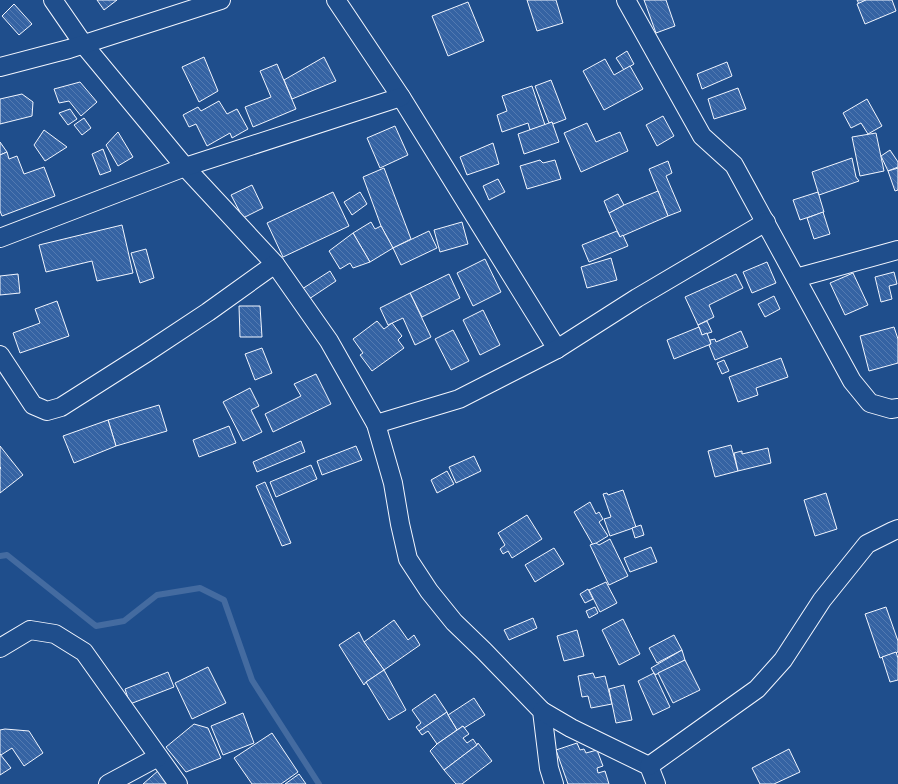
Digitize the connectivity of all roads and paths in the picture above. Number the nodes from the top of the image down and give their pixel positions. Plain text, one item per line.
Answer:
1 (53, 0) edge
2 (221, 0) edge
3 (336, 0) edge
4 (626, 0) edge
5 (84, 44) junction
6 (0, 67) edge
7 (401, 97) junction
8 (185, 167) junction
9 (766, 222) junction
10 (0, 238) edge
11 (898, 250) edge
12 (274, 264) junction
13 (796, 278) junction
14 (557, 349) junction
15 (0, 355) edge
16 (898, 408) edge
17 (376, 424) junction
18 (898, 529) edge
19 (0, 648) edge
20 (542, 710) junction
21 (158, 757) junction
22 (649, 766) junction
23 (108, 784) edge
24 (178, 784) edge
25 (554, 784) edge
26 (656, 784) edge

1 - 5 street
2 - 5 street
3 - 7 street
4 - 9 street
5 - 6 street
5 - 8 street
7 - 8 street
7 - 14 street
8 - 10 street
8 - 12 street
9 - 13 street
9 - 14 street
11 - 13 street
12 - 15 street
12 - 17 street
13 - 16 street
14 - 17 street
17 - 20 street
18 - 22 street
19 - 21 street
20 - 22 street
20 - 25 street
21 - 23 street
21 - 24 street
22 - 26 street

